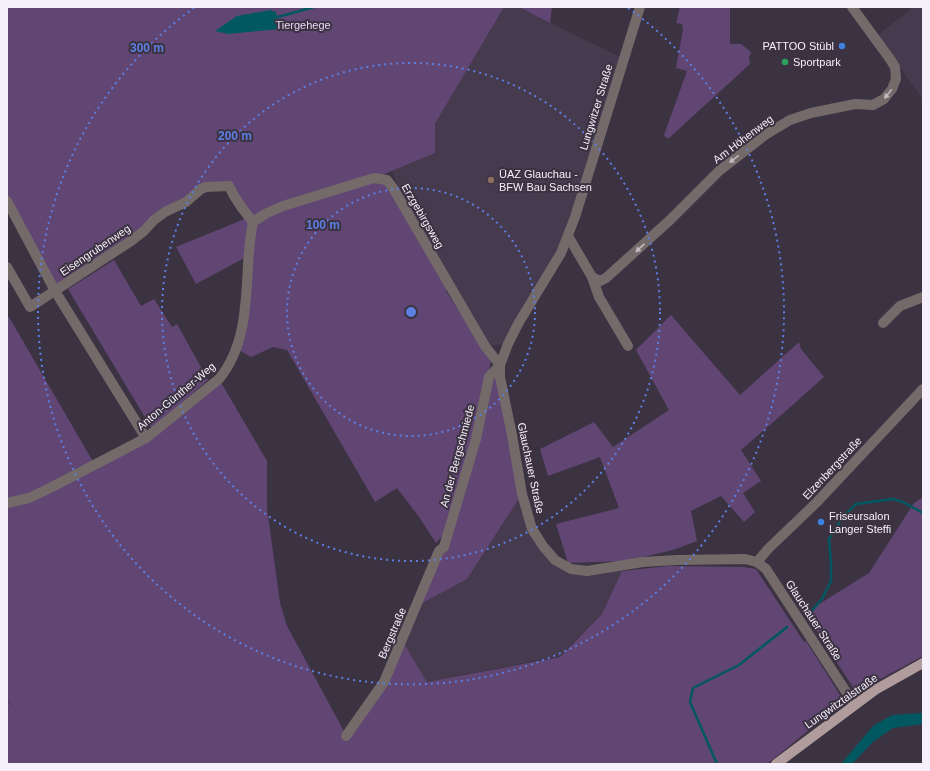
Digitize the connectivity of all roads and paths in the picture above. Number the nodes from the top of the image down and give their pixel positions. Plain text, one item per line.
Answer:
1 (640, 7) edge
2 (854, 8) edge
3 (7, 201) edge
4 (253, 222) junction
5 (568, 236) junction
6 (7, 266) edge
7 (592, 278) junction
8 (55, 291) junction
9 (923, 297) edge
10 (883, 323) dead end
11 (628, 346) dead end
12 (500, 366) junction
13 (923, 389) edge
14 (146, 438) junction
15 (7, 503) edge
16 (448, 533) joint
17 (758, 562) junction
18 (923, 663) edge
19 (854, 704) junction
20 (346, 736) dead end
21 (776, 764) edge

1 - 5 street, Lungwitzer Straße
2 -> 7 street, Am Höhenweg
3 - 8 street, Eisengrubenweg
4 - 8 street, Eisengrubenweg
4 - 12 street, Erzgebirgsweg
4 - 14 street, Anton-Günther-Weg
5 - 7 street
5 - 12 street, Glauchauer Straße
6 - 8 street, Eisengrubenweg
7 - 11 street
8 - 14 street, Eisengrubenweg
9 - 10 street
12 - 16 street, An der Bergschmiede
12 - 17 street, Glauchauer Straße
13 - 17 street, Elzenbergstraße
14 - 15 street, Anton-Günther-Weg
16 - 20 street, Bergstraße
17 - 19 street, Glauchauer Straße
18 - 19 main road, Lungwitztalstraße
19 - 21 main road, Lungwitztalstraße

